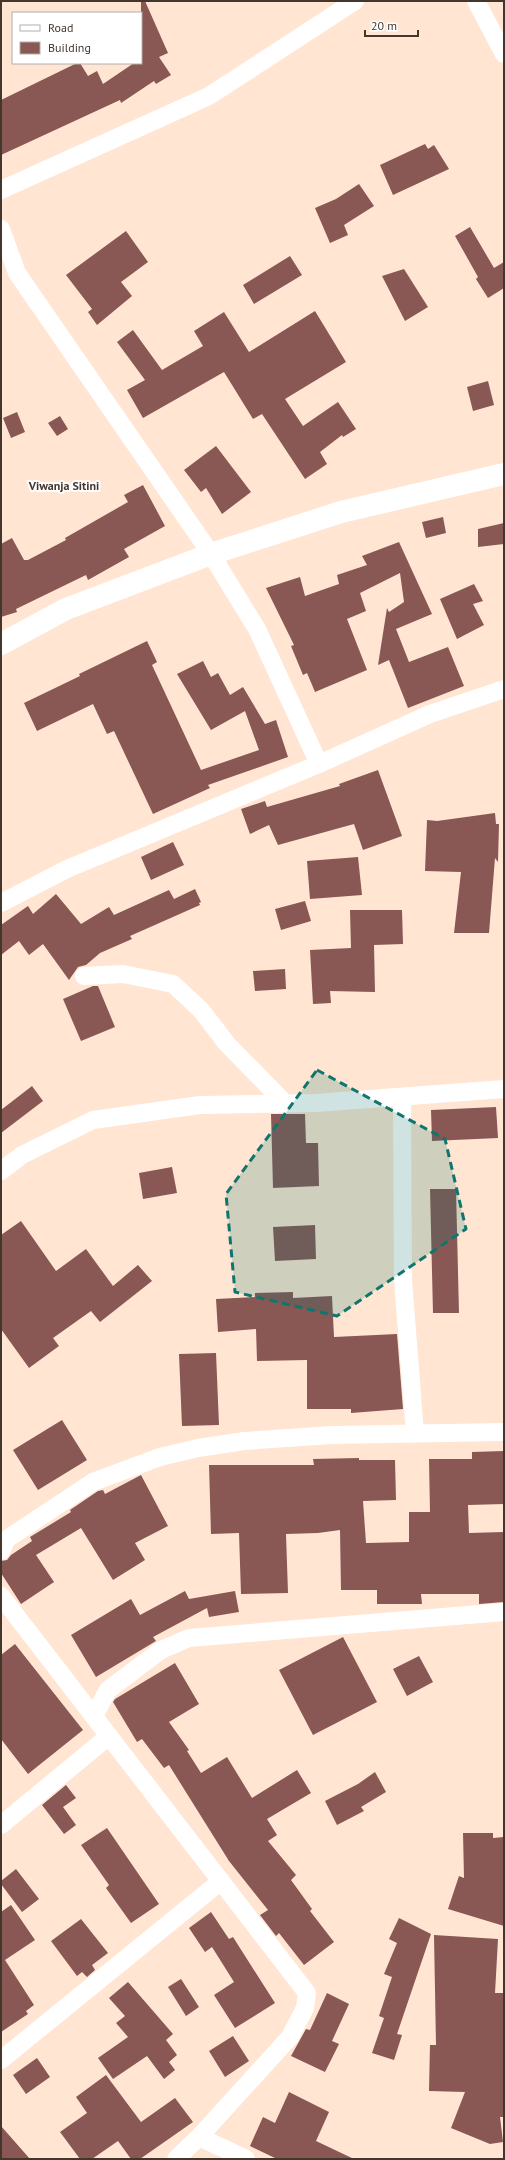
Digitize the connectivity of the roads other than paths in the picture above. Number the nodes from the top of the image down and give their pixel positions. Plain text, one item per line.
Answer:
1 (355, 1) edge
2 (476, 1) edge
3 (504, 54) edge
4 (1, 190) edge
5 (1, 229) edge
6 (504, 474) edge
7 (211, 554) junction
8 (1, 644) edge
9 (504, 689) edge
10 (319, 764) junction
11 (1, 903) edge
12 (84, 976) dead end
13 (504, 1089) edge
14 (402, 1097) junction
15 (286, 1104) junction
16 (1, 1171) edge
17 (504, 1432) edge
18 (415, 1434) junction
19 (1, 1551) edge
20 (1, 1596) edge
21 (504, 1612) edge
22 (94, 1716) junction
23 (109, 1736) junction
24 (1, 1825) edge
25 (221, 1881) junction
26 (1, 2060) edge
27 (199, 2138) junction
28 (176, 2159) edge
29 (246, 2159) edge

1 - 4 street
2 - 3 street
5 - 7 street
6 - 7 main road
7 - 8 main road
7 - 10 street
9 - 10 street
10 - 11 street
12 - 15 street
13 - 14 street
14 - 15 street
14 - 18 street
15 - 16 street
17 - 18 street
18 - 19 street
20 - 22 street
21 - 22 street
22 - 23 street
23 - 24 street
23 - 25 street
25 - 26 street
25 - 27 street
27 - 28 street
27 - 29 street

